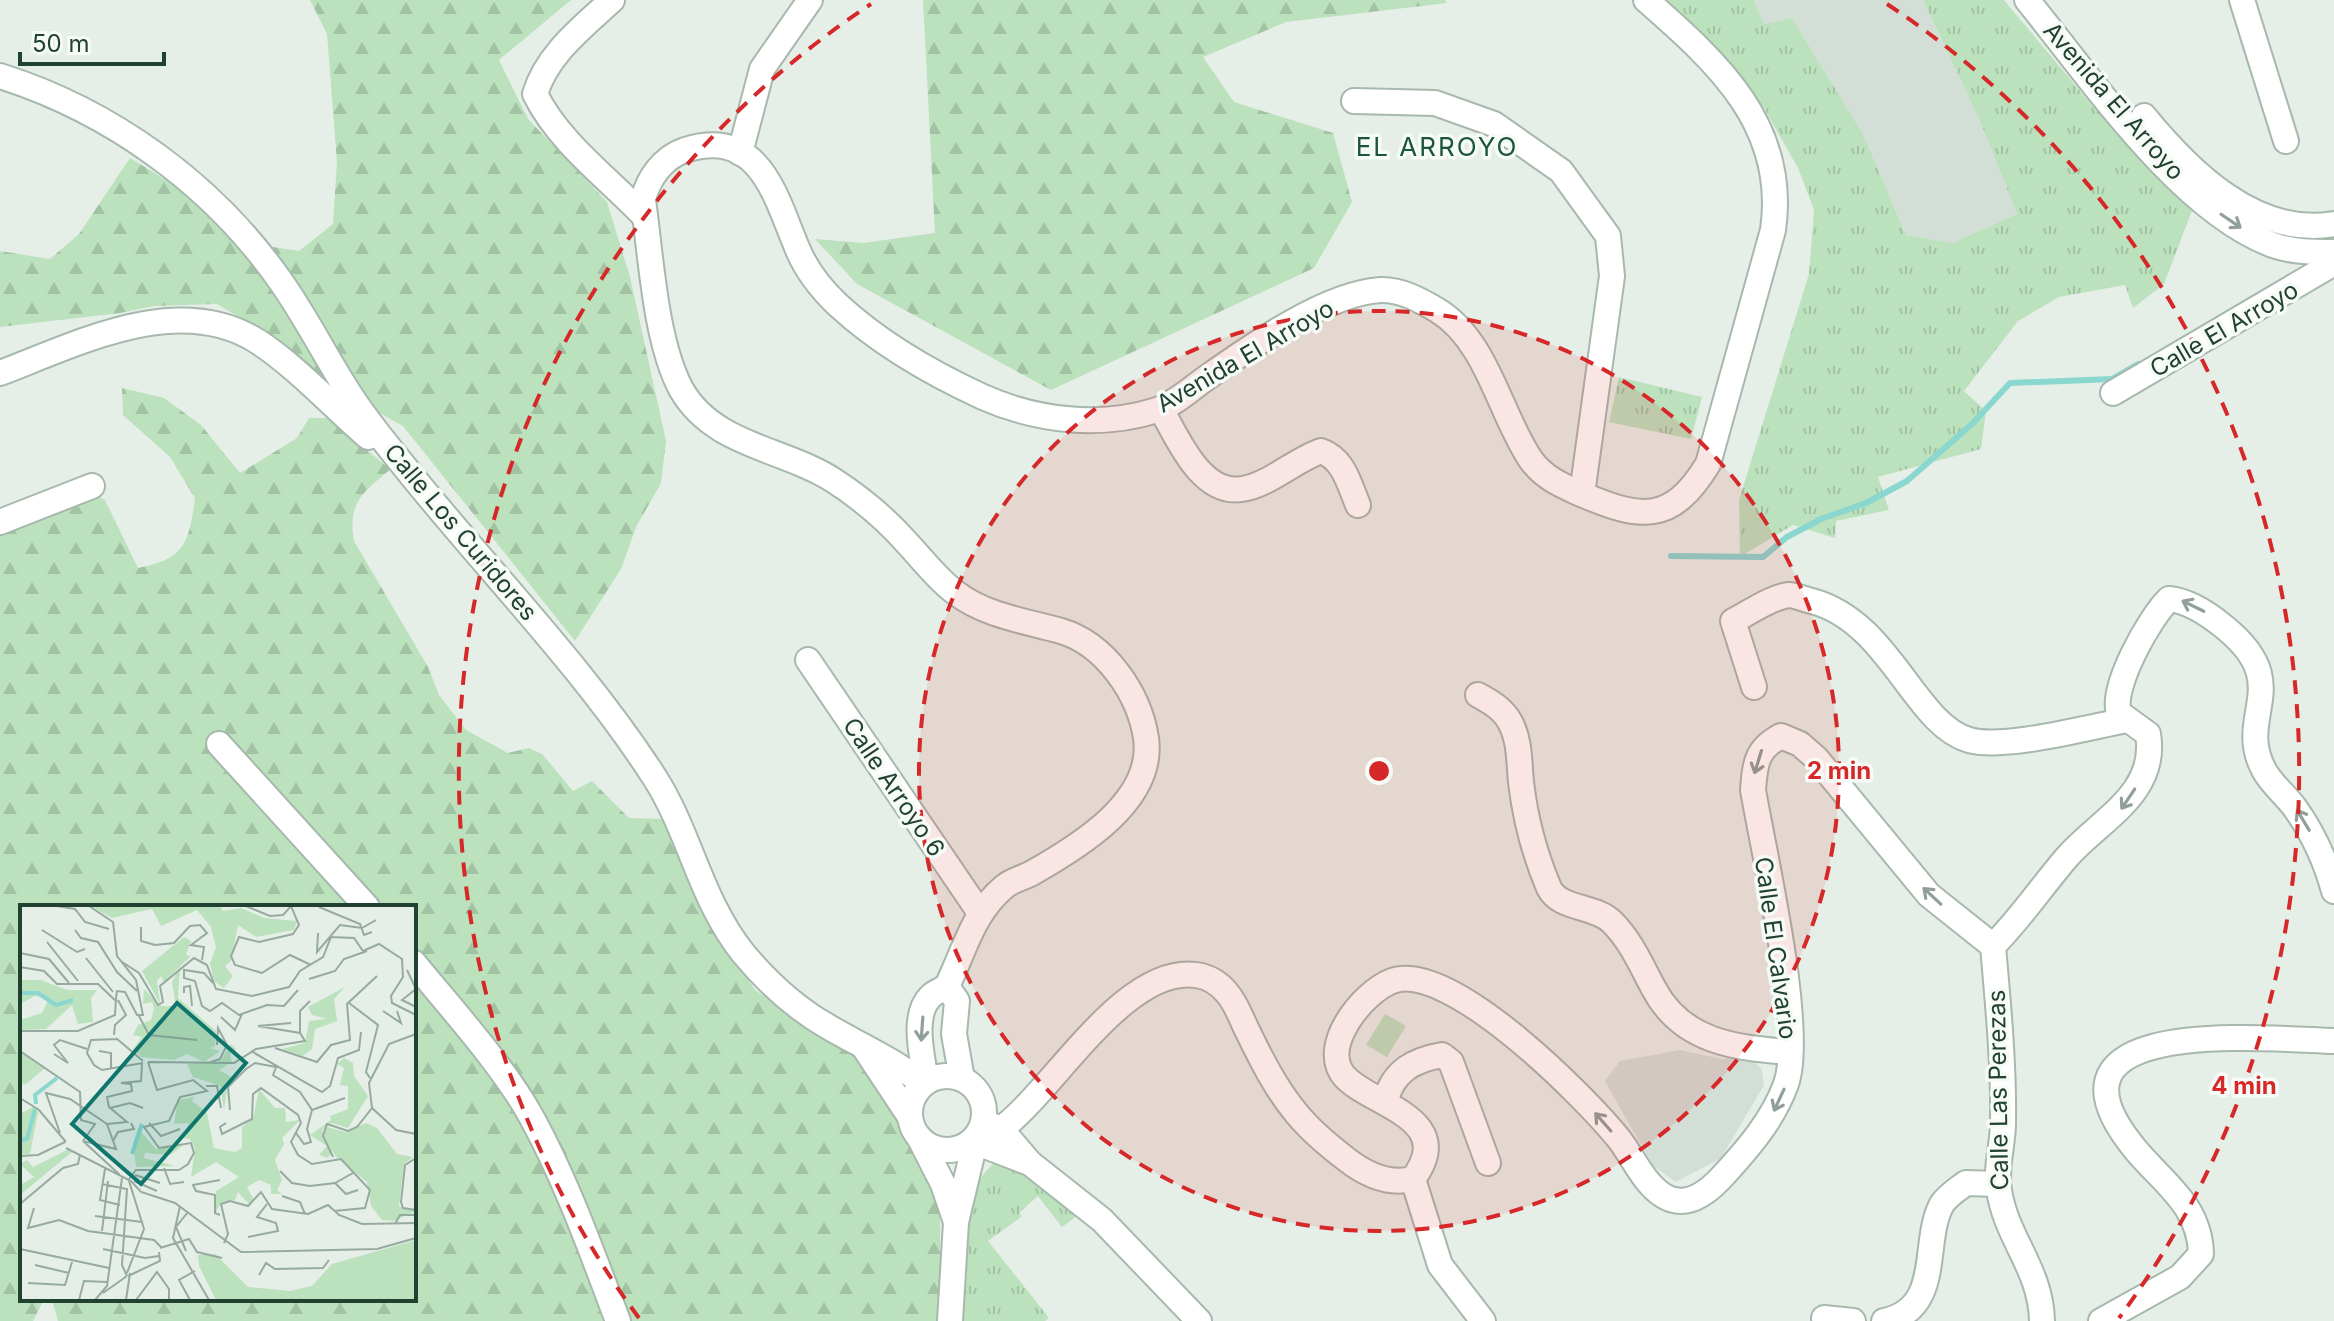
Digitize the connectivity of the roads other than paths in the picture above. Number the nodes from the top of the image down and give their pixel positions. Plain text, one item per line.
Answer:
1 (612, 0) edge
2 (810, 0) edge
3 (1646, 0) edge
4 (2027, 0) edge
5 (2048, 0) edge
6 (2242, 0) edge
7 (0, 76) edge
8 (1354, 101) dead end
9 (2286, 141) dead end
10 (740, 153) junction
11 (645, 217) junction
12 (2334, 224) edge
13 (2334, 252) edge
14 (2334, 263) edge
15 (0, 373) edge
16 (2113, 393) dead end
17 (1161, 409) junction
18 (407, 469) junction
19 (92, 486) dead end
20 (1582, 494) junction
21 (1358, 505) dead end
22 (0, 522) edge
23 (808, 660) dead end
24 (1754, 687) dead end
25 (1478, 695) dead end
26 (2127, 720) junction
27 (219, 744) dead end
28 (2334, 891) edge
29 (365, 905) edge
30 (980, 913) junction
31 (1993, 946) junction
32 (416, 965) edge
33 (947, 987) junction
34 (2334, 1041) edge
35 (863, 1047) junction
36 (1790, 1052) junction
37 (962, 1079) junction
38 (924, 1083) junction
39 (1386, 1100) junction
40 (915, 1128) junction
41 (982, 1134) junction
42 (1488, 1163) dead end
43 (1413, 1179) junction
44 (1998, 1184) junction
45 (956, 1222) junction
46 (1824, 1318) dead end
47 (618, 1321) edge
48 (950, 1321) edge
49 (1199, 1321) edge
50 (1483, 1321) edge
51 (1853, 1321) edge
52 (1884, 1321) edge
53 (2042, 1321) edge
54 (2101, 1321) edge

1 - 11 street
2 - 10 street
3 - 20 street, Avenida El Arroyo
4 -> 13 street, Avenida El Arroyo
5 - 12 street, Avenida El Arroyo
6 - 9 street
7 - 18 street, Calle Los Curidores
8 - 20 street
10 - 11 street
10 - 17 street, Avenida El Arroyo
11 - 30 street
14 - 16 street, Calle El Arroyo
15 - 18 street
17 - 20 street, Avenida El Arroyo
17 - 21 street
18 - 35 street, Calle Los Curidores
19 - 22 street
23 - 30 street, Calle Arroyo 6
24 - 26 street
25 - 36 street
28 -> 26 street
26 -> 31 street
27 - 29 street
30 - 33 street
31 -> 36 street, Calle El Calvario
31 - 44 street, Calle Las Perezas
32 - 47 street
33 - 37 street
33 -> 38 street
34 - 54 street
35 - 38 street, Calle Los Curidores
35 - 40 street
36 -> 39 street, Calle El Calvario
37 - 38 street
37 - 41 street
38 - 40 street
39 - 42 street
39 - 43 street, Calle El Calvario
40 - 41 street
40 - 45 street
41 - 43 street
41 - 45 street
41 - 49 street
43 - 50 street
44 - 52 street
44 - 53 street, Calle Las Perezas
45 - 48 street
46 - 51 street

